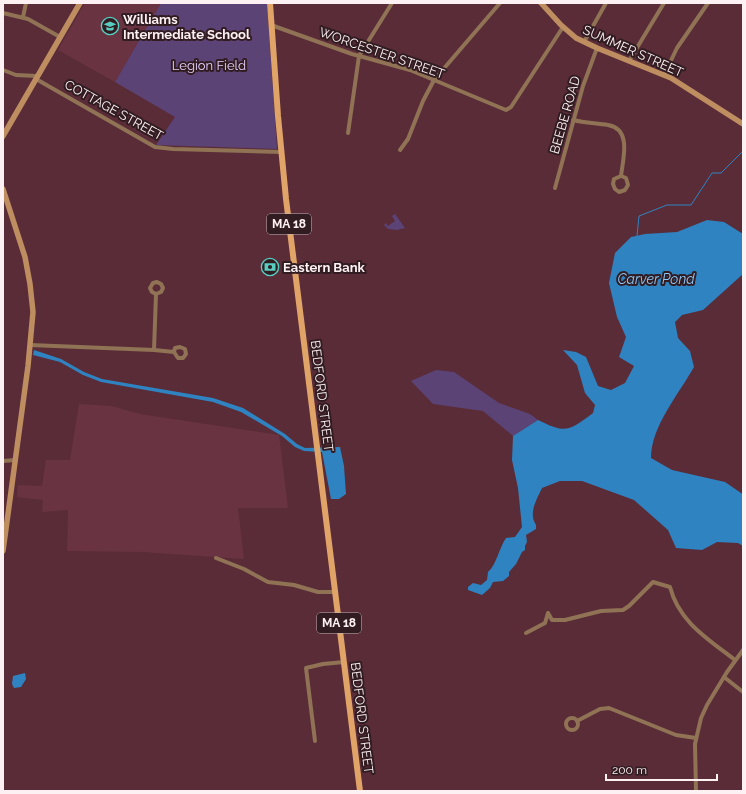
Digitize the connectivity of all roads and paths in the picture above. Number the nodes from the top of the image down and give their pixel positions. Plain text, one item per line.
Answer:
1 (26, 3) edge
2 (80, 3) edge
3 (270, 3) edge
4 (392, 3) edge
5 (500, 3) edge
6 (541, 3) edge
7 (606, 3) edge
8 (664, 3) edge
9 (708, 3) edge
10 (3, 13) edge
11 (23, 17) junction
12 (271, 25) junction
13 (563, 27) junction
14 (60, 37) junction
15 (584, 42) junction
16 (597, 48) junction
17 (359, 56) junction
18 (629, 61) junction
19 (3, 70) edge
20 (664, 75) junction
21 (36, 78) junction
22 (434, 80) junction
23 (573, 120) junction
24 (743, 124) edge
25 (348, 133) dead end
26 (3, 136) edge
27 (400, 150) dead end
28 (281, 152) junction
29 (621, 176) dead end
30 (555, 188) dead end
31 (3, 189) edge
32 (156, 294) dead end
33 (30, 345) junction
34 (154, 350) junction
35 (174, 352) dead end
36 (15, 460) junction
37 (3, 461) edge
38 (3, 551) edge
39 (216, 558) dead end
40 (336, 592) junction
41 (526, 633) dead end
42 (743, 650) edge
43 (735, 660) junction
44 (344, 662) junction
45 (724, 677) junction
46 (743, 692) edge
47 (577, 721) dead end
48 (696, 738) junction
49 (315, 741) dead end
50 (360, 791) edge
51 (696, 791) edge

1 - 11 street
2 - 14 street
3 - 12 main road, BEDFORD STREET / MA 18
4 - 17 street
5 - 22 street
6 - 13 street, SUMMER STREET
7 - 15 street
8 - 18 street
9 - 20 street
10 - 11 street
11 - 14 street
12 - 17 street, WORCESTER STREET
12 - 28 main road, BEDFORD STREET / MA 18
13 - 15 street, SUMMER STREET
13 - 22 street, WORCESTER STREET
14 - 21 street
15 - 16 street, SUMMER STREET
16 - 18 street, SUMMER STREET
16 - 23 street, BEEBE ROAD
17 - 22 street, WORCESTER STREET
17 - 25 street
18 - 20 street, SUMMER STREET
19 - 21 street
20 - 24 street, SUMMER STREET
21 - 26 street
21 - 28 street, COTTAGE STREET
22 - 27 street
23 - 29 street
23 - 30 street, BEEBE ROAD
28 - 40 main road, BEDFORD STREET / MA 18
31 - 33 street
32 - 34 street
33 - 34 street
33 - 36 street
34 - 35 street
36 - 37 street
36 - 38 street
39 - 40 street
40 - 44 main road, BEDFORD STREET / MA 18
41 - 43 street
42 - 43 street
43 - 45 street
44 - 49 street
44 - 50 main road, BEDFORD STREET / MA 18
45 - 46 street
45 - 48 street
47 - 48 street
48 - 51 street

